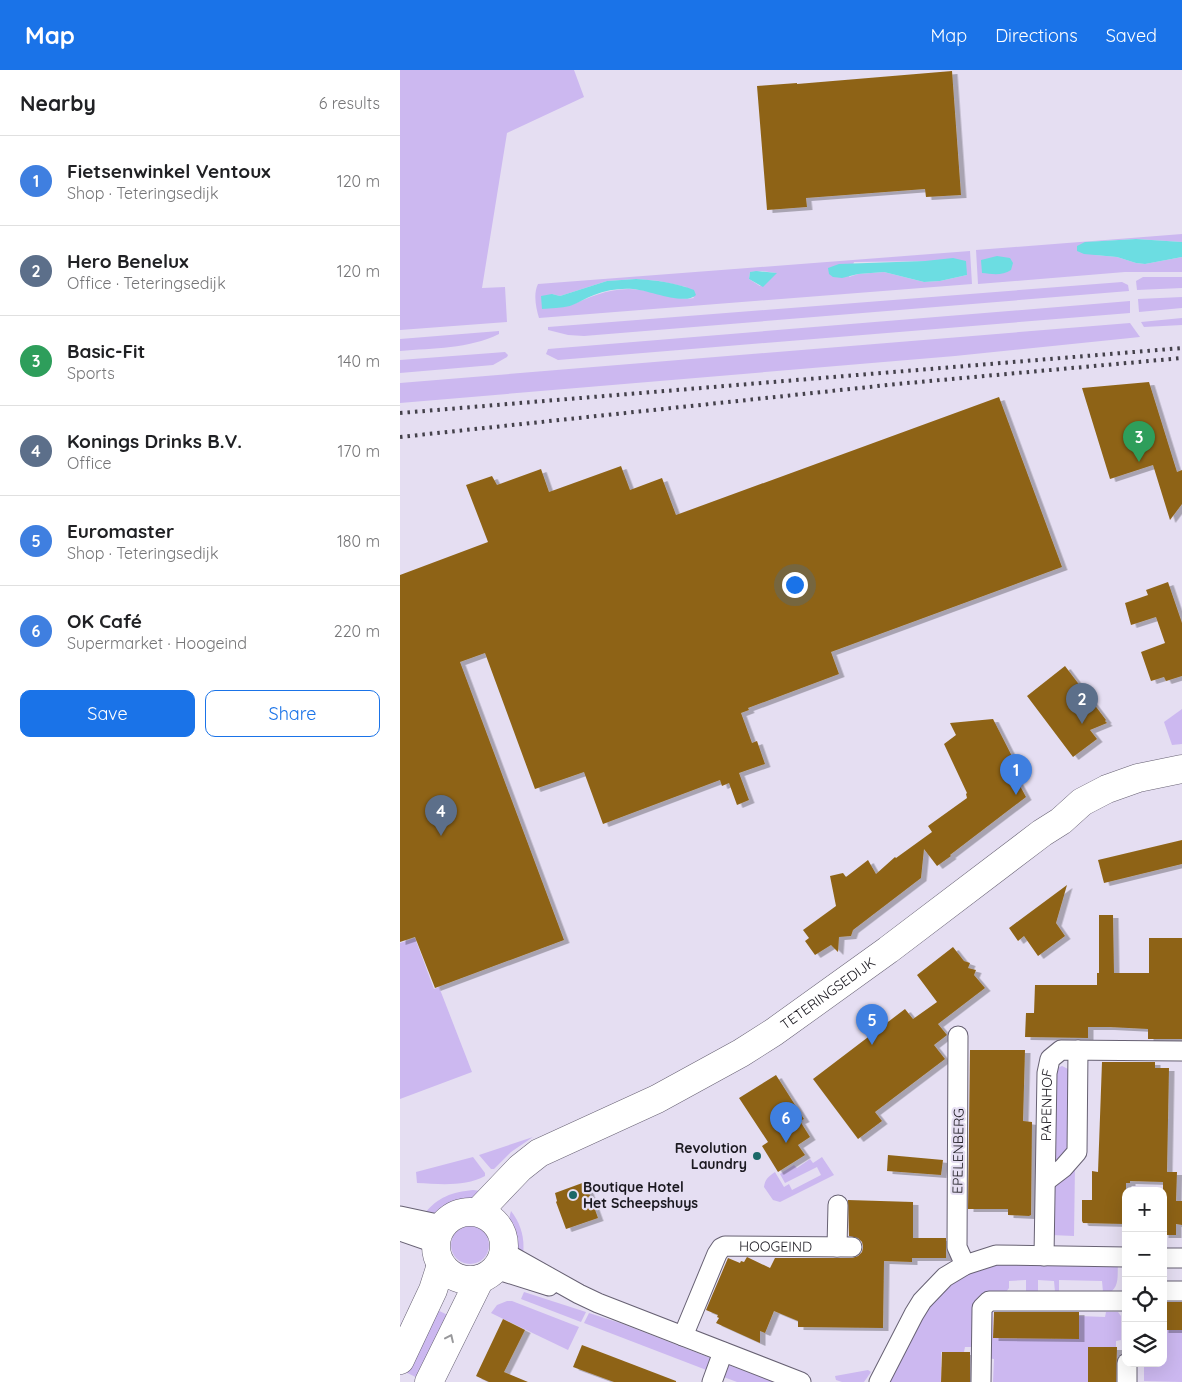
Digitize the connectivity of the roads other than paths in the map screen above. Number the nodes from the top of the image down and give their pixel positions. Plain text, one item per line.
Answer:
1 (1182, 769) edge
2 (1182, 788) edge
3 (1061, 821) junction
4 (958, 1036) dead end
5 (1078, 1050) junction
6 (1182, 1052) edge
7 (1046, 1180) junction
8 (838, 1204) dead end
9 (400, 1216) edge
10 (487, 1218) junction
11 (400, 1231) edge
12 (439, 1244) junction
13 (1044, 1256) junction
14 (1122, 1257) edge
15 (1167, 1258) edge
16 (1182, 1258) edge
17 (965, 1265) junction
18 (493, 1267) junction
19 (1167, 1291) edge
20 (1182, 1291) edge
21 (1122, 1301) edge
22 (683, 1336) junction
23 (723, 1352) junction
24 (400, 1360) edge
25 (1127, 1367) edge
26 (429, 1382) edge
27 (712, 1382) edge
28 (801, 1382) edge
29 (879, 1382) edge
30 (981, 1382) edge
31 (1127, 1382) edge

1 - 3 main road, TETERINGSEDIJK
2 - 3 main road, TETERINGSEDIJK
3 - 10 main road, TETERINGSEDIJK
4 - 17 street, EPELENBERG
5 - 6 street, PAPENHOF
5 - 7 street, PAPENHOF
5 - 7 street, PAPENHOF
7 - 13 street, PAPENHOF
8 - 22 street, HOOGEIND
9 - 12 street
10 - 12 main road
10 - 18 main road
11 - 12 street
12 - 18 main road
12 - 24 main road
13 - 14 street
13 - 17 street
15 - 16 street
17 - 29 street
18 - 22 street
26 -> 18 main road
19 - 20 street
21 - 30 street
22 - 23 street
23 - 27 street
23 - 28 street
25 - 31 street

